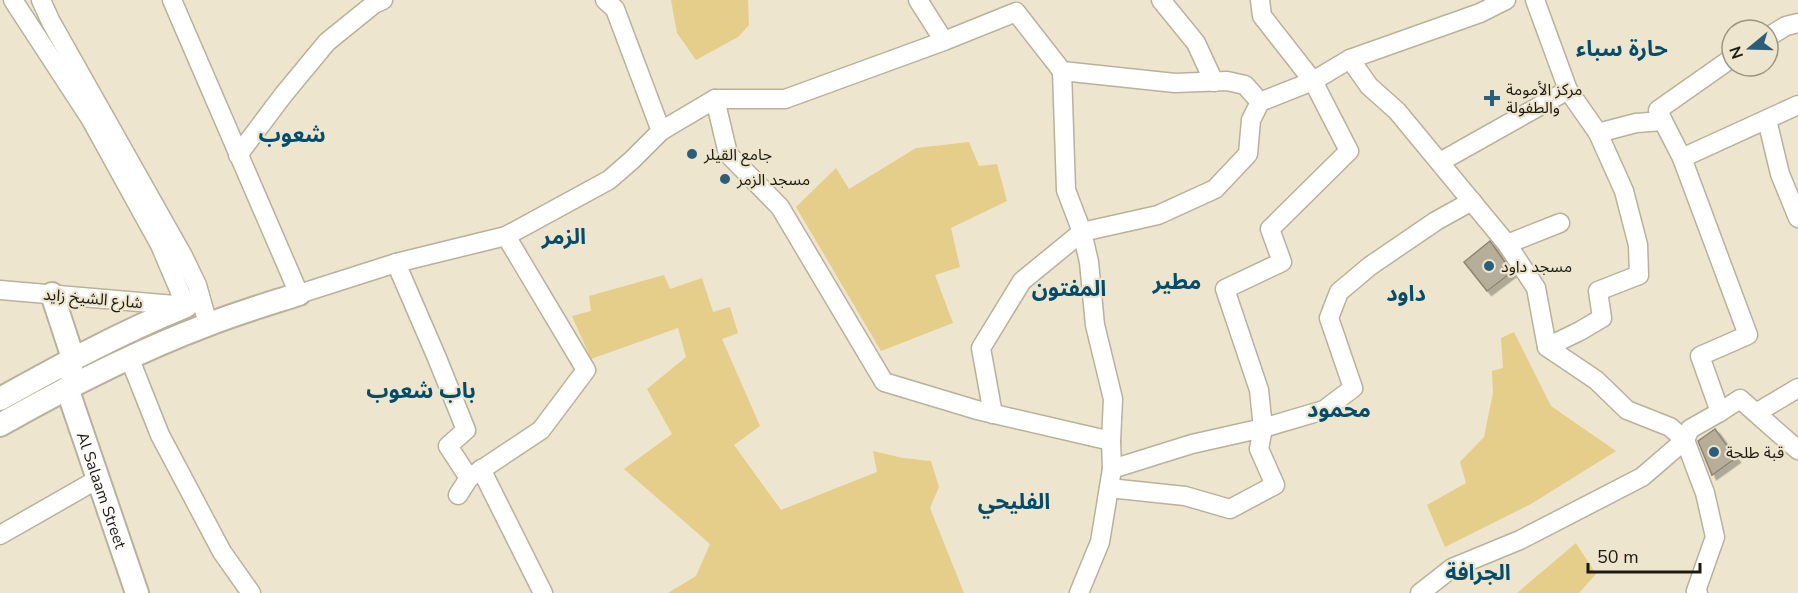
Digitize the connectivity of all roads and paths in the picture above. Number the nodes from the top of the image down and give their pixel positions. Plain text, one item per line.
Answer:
1 (13, 0) edge
2 (41, 0) edge
3 (172, 0) edge
4 (383, 0) edge
5 (918, 0) edge
6 (1161, 0) edge
7 (1260, 0) edge
8 (1506, 0) edge
9 (1535, 0) edge
10 (610, 3) edge
11 (1019, 6) edge
12 (1798, 23) edge
13 (1780, 30) edge
14 (944, 42) junction
15 (1350, 59) junction
16 (1720, 66) edge
17 (1062, 71) junction
18 (1313, 81) junction
19 (1214, 82) junction
20 (1568, 90) junction
21 (715, 99) junction
22 (1260, 102) junction
23 (1798, 105) edge
24 (1767, 120) junction
25 (1663, 121) junction
26 (661, 130) junction
27 (1598, 133) junction
28 (238, 155) junction
29 (1682, 158) junction
30 (1440, 162) junction
31 (1473, 201) junction
32 (1798, 218) edge
33 (1560, 223) dead end
34 (1082, 232) junction
35 (506, 236) junction
36 (1507, 244) junction
37 (396, 263) junction
38 (0, 290) edge
39 (52, 294) junction
40 (299, 294) junction
41 (186, 306) junction
42 (208, 324) junction
43 (1546, 347) junction
44 (129, 357) junction
45 (73, 358) junction
46 (67, 388) junction
47 (1798, 388) edge
48 (0, 399) edge
49 (1720, 412) junction
50 (1756, 412) junction
51 (993, 414) junction
52 (0, 425) edge
53 (1263, 428) junction
54 (1685, 440) junction
55 (1111, 441) junction
56 (1798, 450) edge
57 (1112, 469) junction
58 (475, 474) junction
59 (98, 479) junction
60 (1109, 488) junction
61 (458, 495) dead end
62 (0, 535) edge
63 (137, 593) edge
64 (251, 593) edge
65 (543, 593) edge
66 (1079, 593) edge
67 (1420, 593) edge
68 (1698, 593) edge

1 - 41 street
2 - 42 street
3 - 28 street
4 - 28 street
5 - 14 street
6 - 19 street
7 - 18 street
8 - 15 street
9 - 20 street
10 - 26 street
11 - 14 street
11 - 17 street
12 - 13 street
14 - 21 street
15 - 18 street
15 - 30 street
16 - 25 street
17 - 19 street
17 - 34 street
18 - 22 street
18 - 53 street
19 - 22 street
20 - 27 street
20 - 30 street
21 - 26 street
21 - 51 street
22 - 34 street
23 - 24 street
24 - 29 street
24 - 32 street
25 - 27 street
25 - 29 street
26 - 35 street
27 - 43 street
28 - 40 street
29 - 49 street
30 - 31 street
31 - 36 street
31 - 53 street
33 - 36 street
34 - 51 street
34 - 55 street
35 - 37 street
35 - 58 street
36 - 43 street
37 - 40 street
37 - 58 street
38 - 39 street, شارع الشيخ زايد
39 - 41 street, شارع الشيخ زايد
39 - 45 main road
40 - 42 main road
41 - 45 main road
42 - 44 main road
43 - 54 street
44 - 46 main road
44 - 64 street
45 - 46 main road
45 - 48 main road
46 - 52 main road
46 - 59 main road, Al Salaam Street
47 - 50 street
49 - 50 street
49 - 54 street
50 - 56 street
51 - 55 street
53 - 57 street
53 - 60 street
54 - 67 street
54 - 68 street
55 - 57 street
57 - 60 street
58 - 61 street
58 - 65 street
59 - 62 street
59 - 63 main road, Al Salaam Street
60 - 66 street

